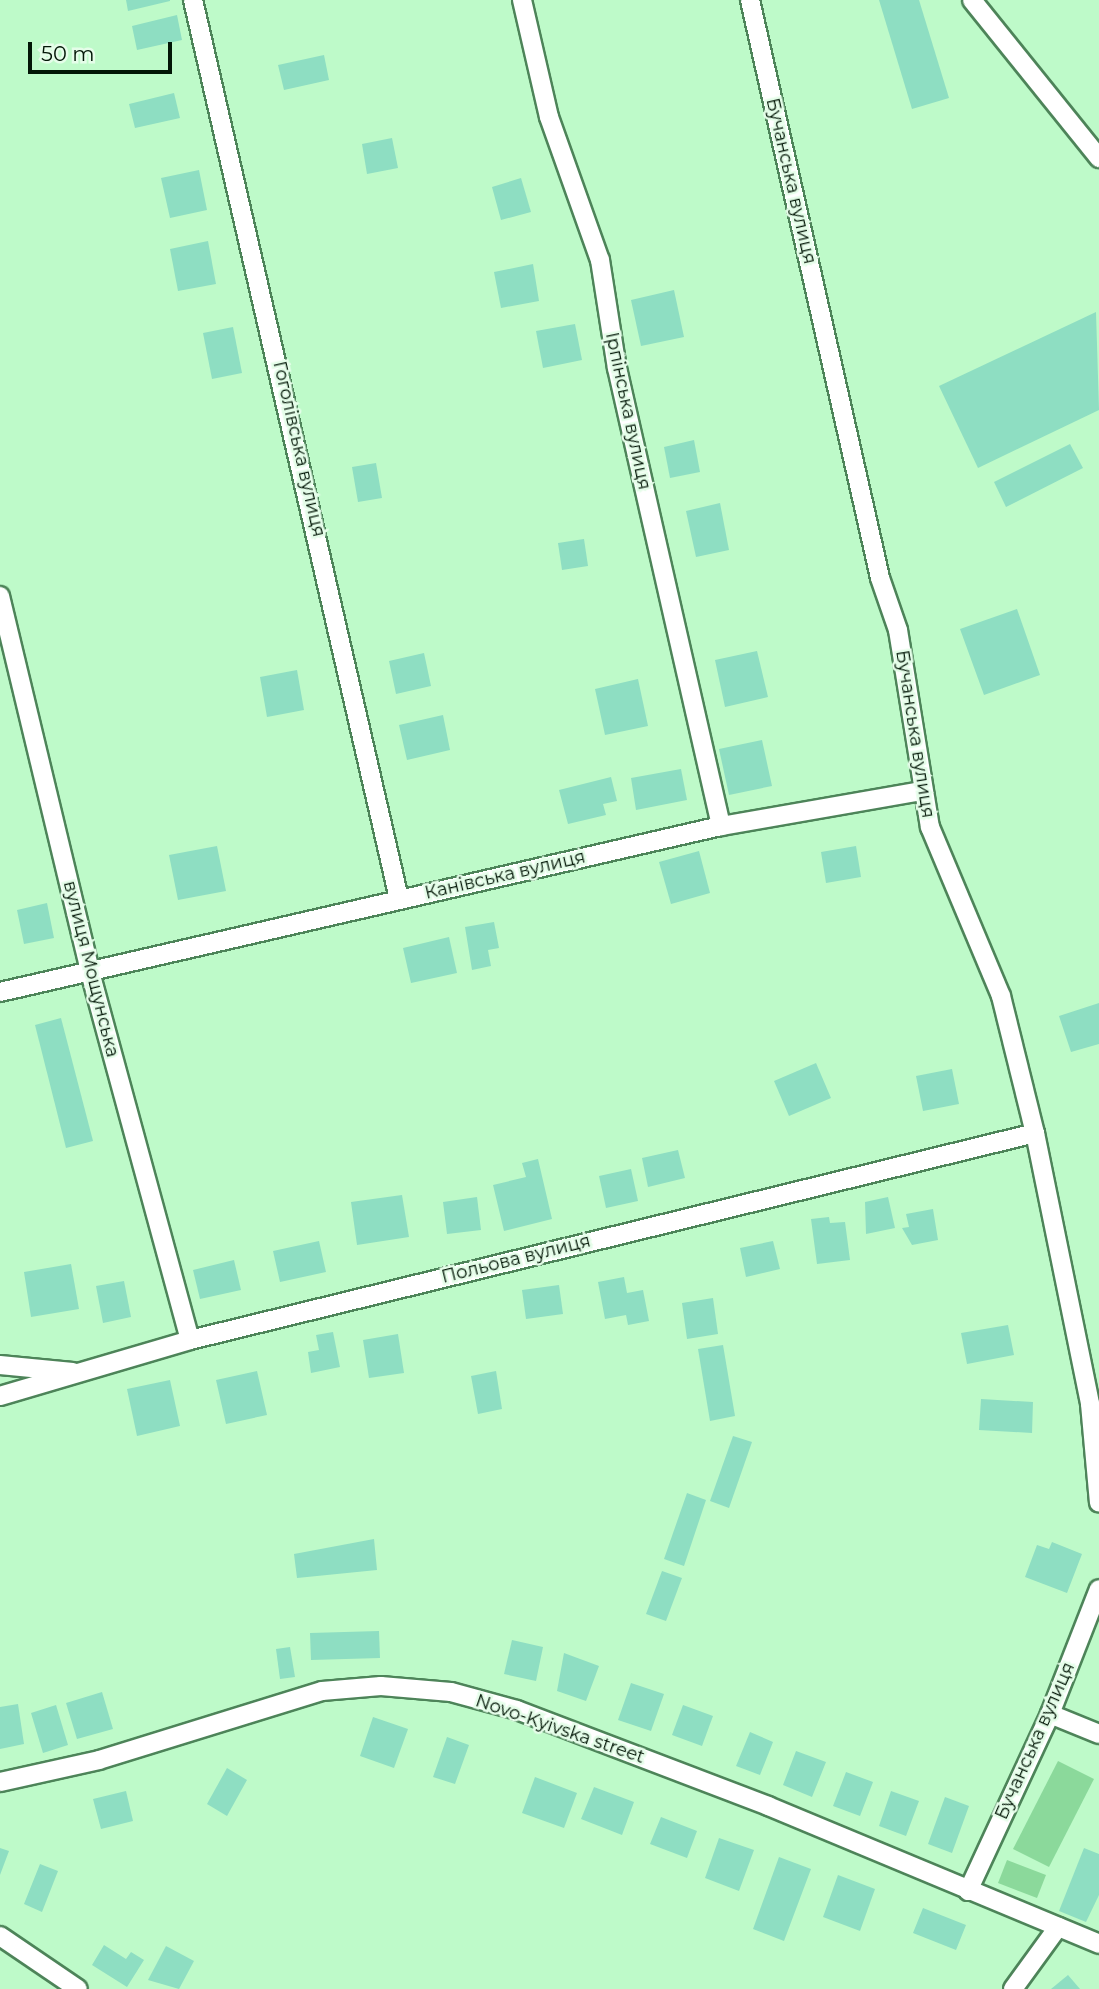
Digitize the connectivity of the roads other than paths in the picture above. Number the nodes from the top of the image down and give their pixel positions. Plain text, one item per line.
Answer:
1 (193, 0) edge
2 (522, 0) edge
3 (750, 0) edge
4 (972, 0) edge
5 (1099, 158) edge
6 (0, 596) edge
7 (922, 791) junction
8 (721, 826) junction
9 (399, 899) junction
10 (90, 972) junction
11 (0, 992) edge
12 (1035, 1133) junction
13 (190, 1340) junction
14 (0, 1365) edge
15 (83, 1373) junction
16 (0, 1396) edge
17 (1099, 1503) edge
18 (1099, 1589) edge
19 (1050, 1714) junction
20 (1099, 1734) edge
21 (0, 1782) edge
22 (968, 1891) junction
23 (1058, 1927) junction
24 (0, 1936) edge
25 (1099, 1944) edge
26 (78, 1989) edge
27 (1013, 1989) edge

1 - 9 street, Гоголівська вулиця
2 - 8 street, Ірпінська вулиця
3 - 7 street, Бучанська вулиця
4 - 5 street
6 - 10 street, вулиця Мощунська
7 - 8 street, Канівська вулиця
7 - 12 street, Бучанська вулиця
8 - 9 street, Канівська вулиця
9 - 10 street, Канівська вулиця
10 - 11 street, Канівська вулиця
10 - 13 street, вулиця Мощунська
12 - 13 street, Польова вулиця
12 - 17 street, Бучанська вулиця
13 - 15 street, Польова вулиця
14 - 15 street
15 - 16 street, Польова вулиця
18 - 19 street, Бучанська вулиця
19 - 20 street
19 - 22 street, Бучанська вулиця
21 - 22 street, Novo-Kyivska street
22 - 23 street, Novo-Kyivska street
23 - 25 street, Novo-Kyivska street
23 - 27 street
24 - 26 street

